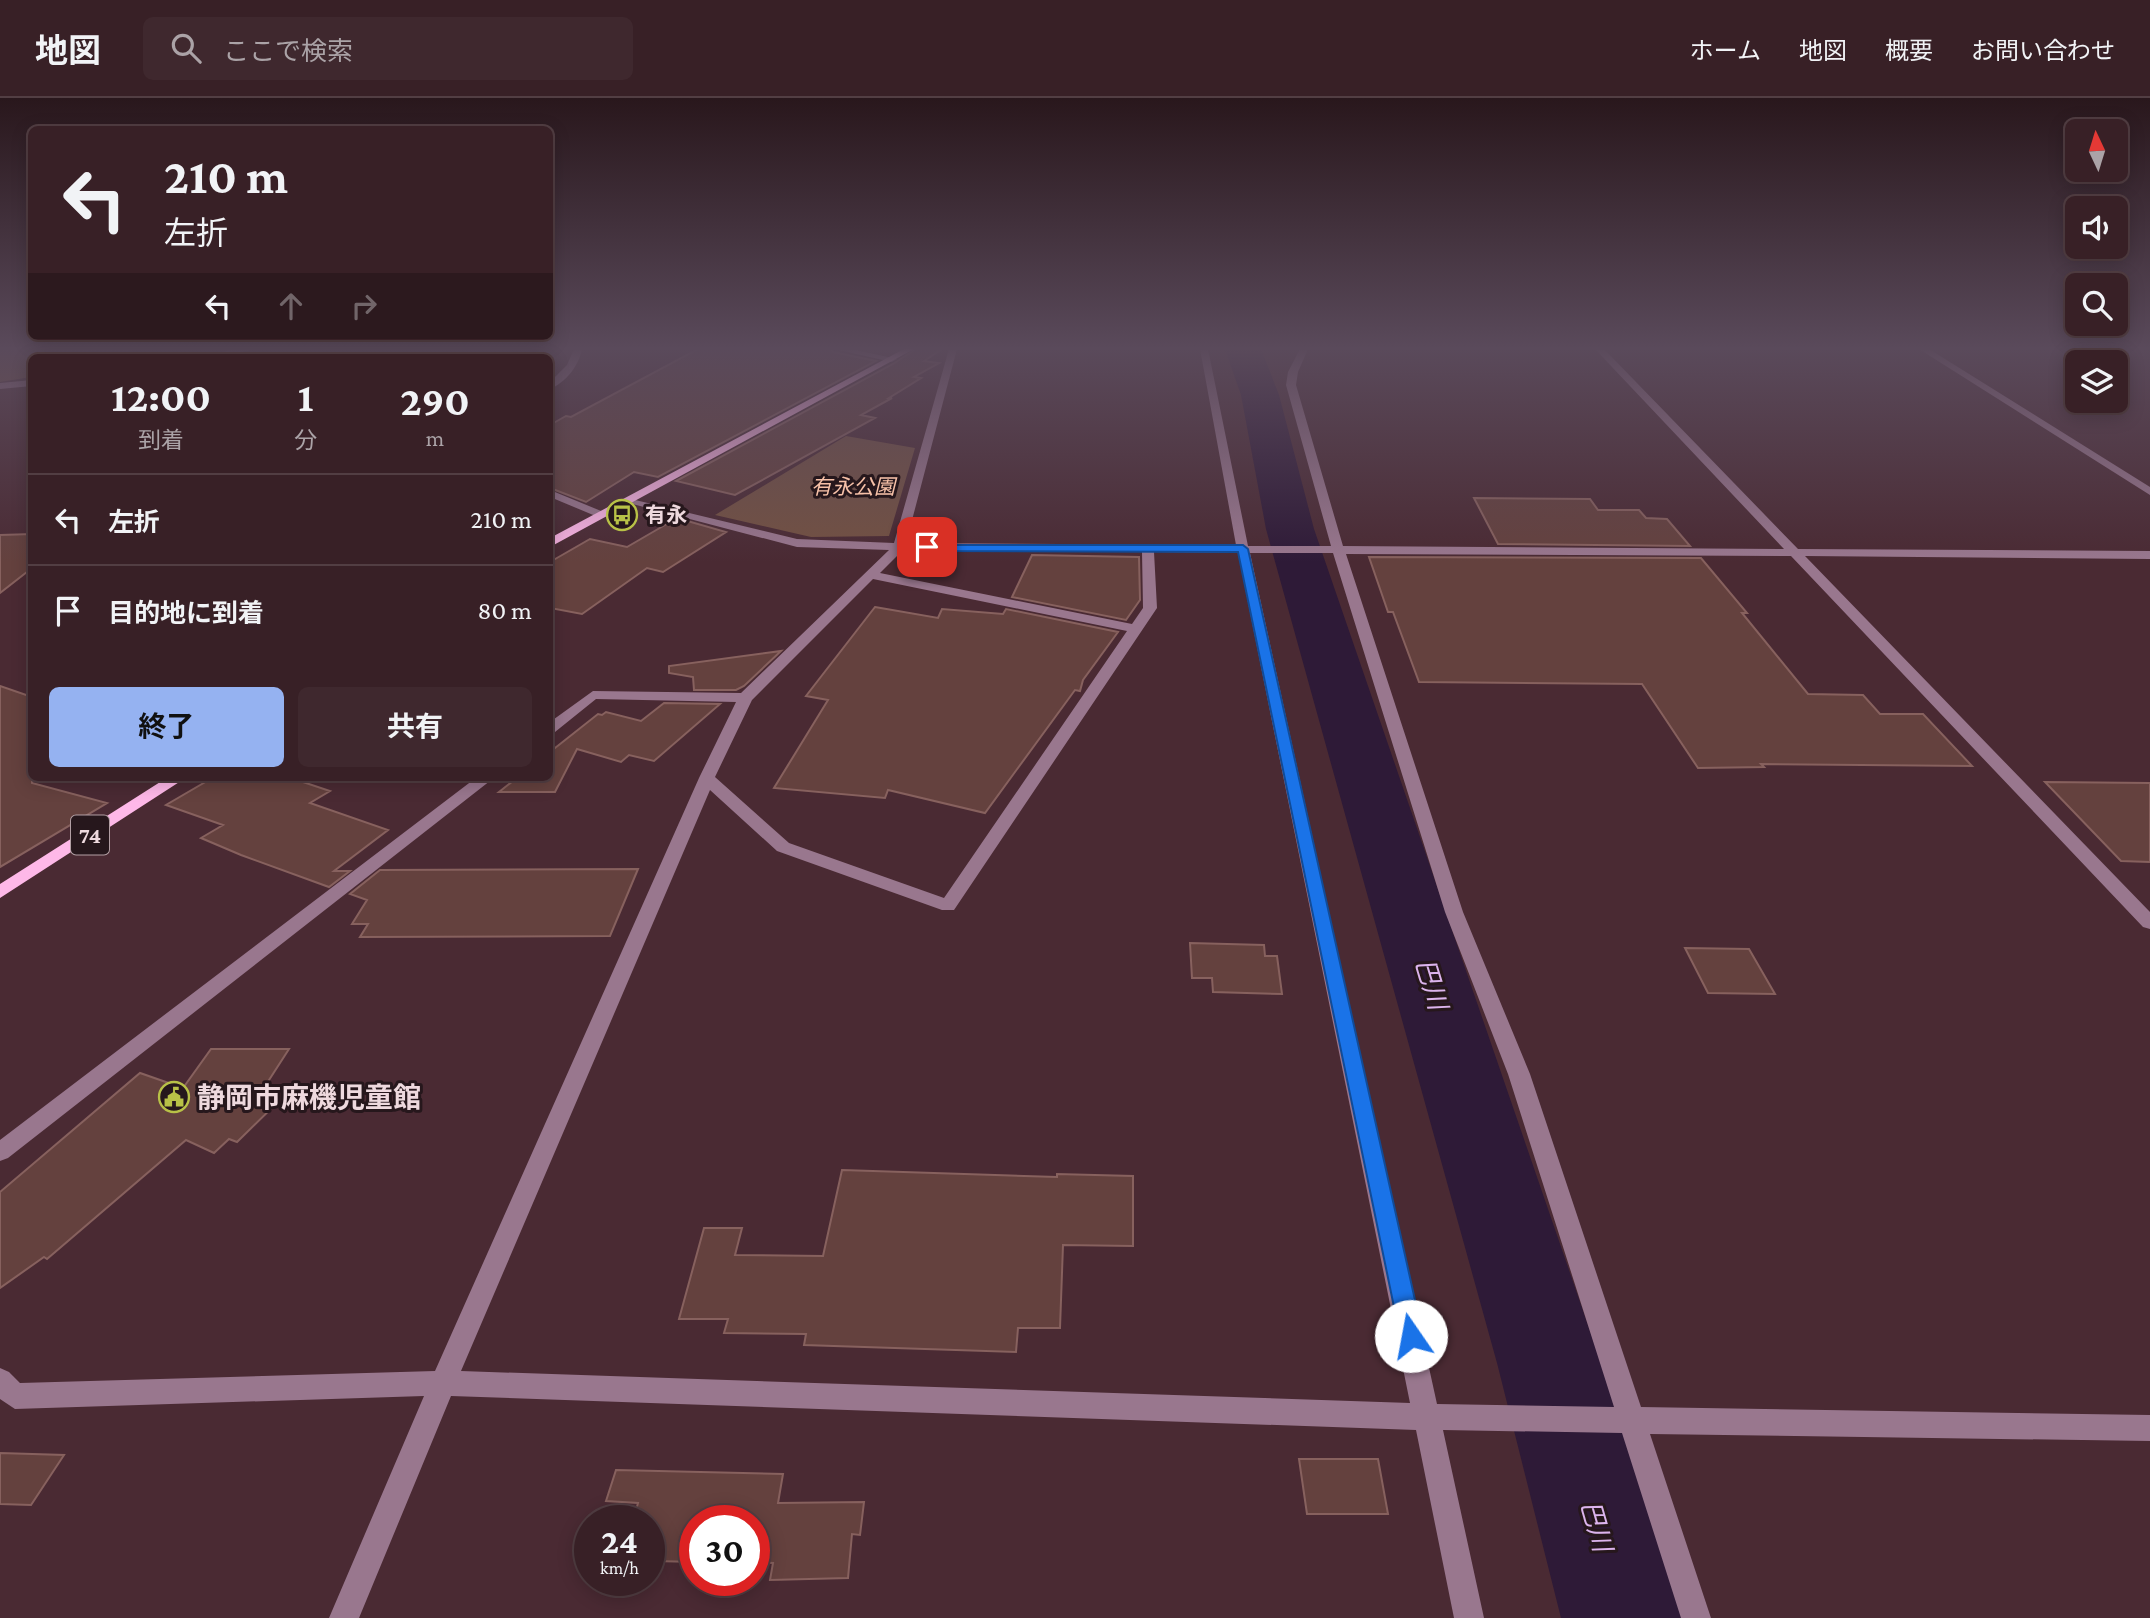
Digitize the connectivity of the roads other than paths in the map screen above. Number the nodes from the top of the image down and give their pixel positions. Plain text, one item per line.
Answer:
1 (778, 420) edge
2 (934, 420) edge
3 (1218, 420) edge
4 (1301, 420) edge
5 (1666, 420) edge
6 (2036, 420) edge
7 (2150, 492) edge
8 (553, 494) edge
9 (626, 501) junction
10 (602, 515) junction
11 (553, 541) edge
12 (899, 547) junction
13 (1148, 547) junction
14 (1243, 549) junction
15 (1338, 549) junction
16 (1793, 553) junction
17 (2150, 555) edge
18 (872, 575) junction
19 (1135, 629) junction
20 (745, 698) junction
21 (553, 727) edge
22 (707, 778) junction
23 (173, 781) edge
24 (482, 781) edge
25 (0, 892) edge
26 (2150, 923) edge
27 (0, 1152) edge
28 (0, 1381) edge
29 (443, 1382) junction
30 (1429, 1417) junction
31 (1631, 1419) junction
32 (2150, 1428) edge
33 (344, 1618) edge
34 (1469, 1618) edge
35 (1696, 1618) edge

1 - 9 main road
2 - 12 street
3 - 14 street
4 - 15 street
5 - 16 street
6 - 7 street
8 - 10 street
9 - 10 main road
9 - 12 street
10 - 11 main road
12 - 13 street
12 - 18 street
13 - 14 street
13 - 19 street
14 - 15 street
14 - 30 street
15 - 16 street
15 - 31 street
16 - 17 street
16 - 26 street
18 - 19 street
18 - 20 street
19 - 22 street
20 - 21 street
20 - 22 street
22 - 29 street
23 - 25 main road, 74
24 - 27 street
28 - 29 street
29 - 30 street
29 - 33 street
30 - 31 street
30 - 34 street
31 - 32 street
31 - 35 street

